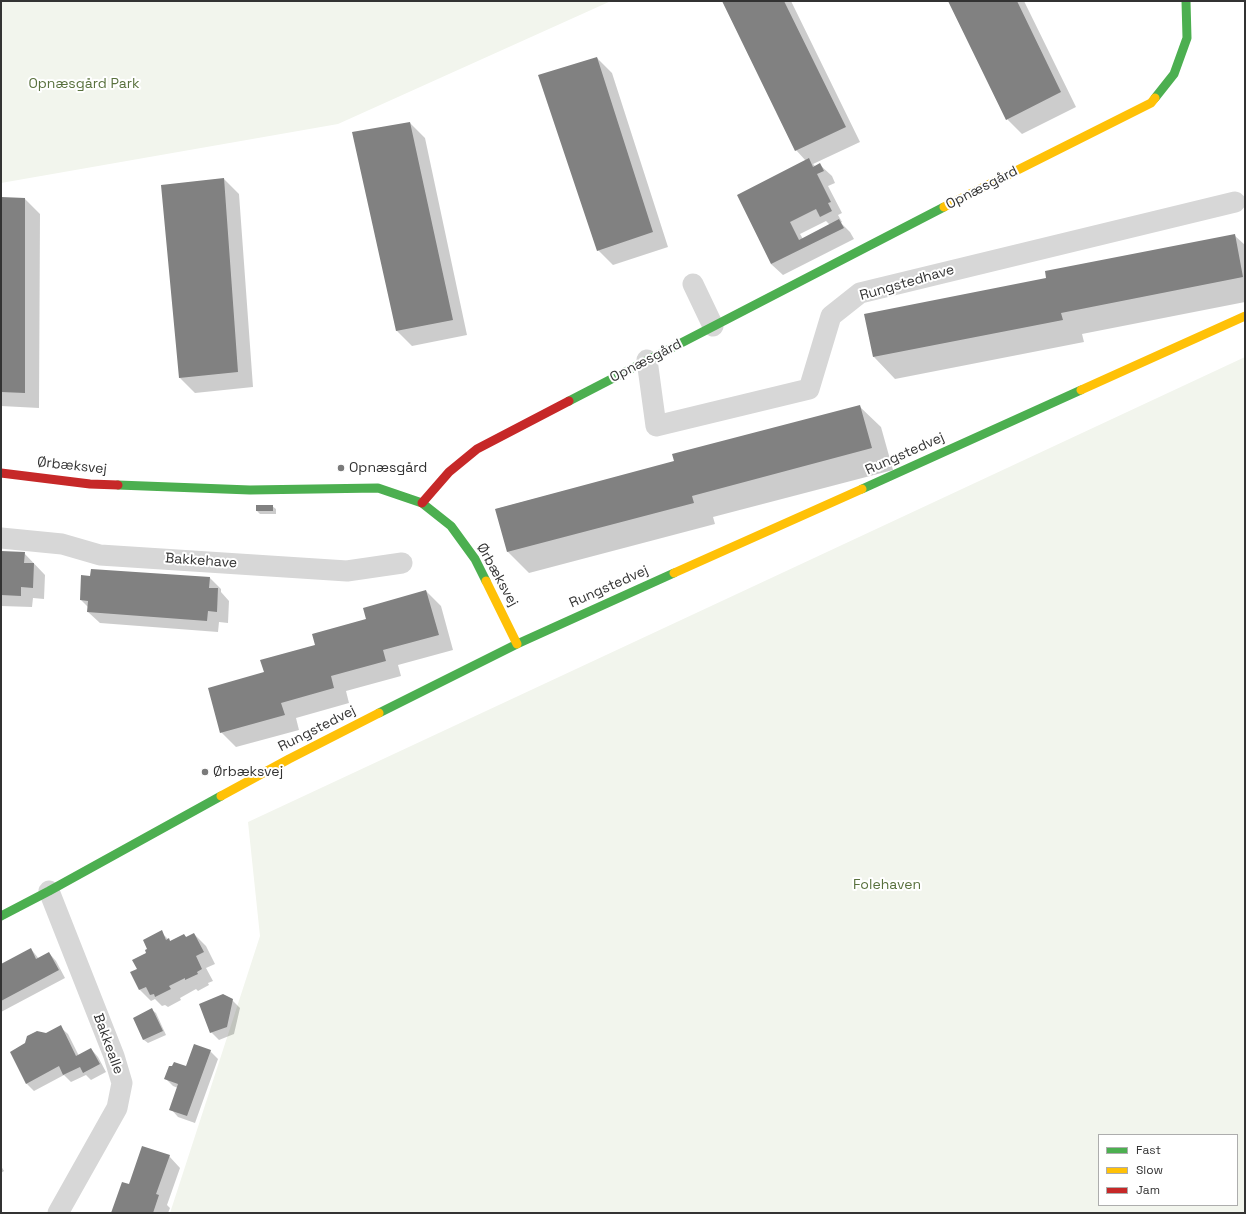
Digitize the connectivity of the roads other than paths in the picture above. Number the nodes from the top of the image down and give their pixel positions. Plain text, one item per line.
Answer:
1 (1186, 1) edge
2 (1235, 202) dead end
3 (694, 284) dead end
4 (1245, 316) edge
5 (713, 326) junction
6 (646, 360) junction
7 (1, 473) edge
8 (422, 503) junction
9 (1, 538) edge
10 (402, 563) dead end
11 (517, 644) junction
12 (49, 891) junction
13 (1, 916) edge
14 (58, 1213) edge

1 - 5 street, Opnæsgård
2 - 6 street, Rungstedhave
3 - 5 street
4 - 11 street, Rungstedvej
5 - 6 street, Opnæsgård
6 - 8 street, Opnæsgård
7 - 8 street, Ørbæksvej
8 - 11 street, Ørbæksvej
9 - 10 street, Bakkehave
11 - 12 street, Rungstedvej
12 - 13 street, Rungstedvej
12 - 14 street, Bakkealle

